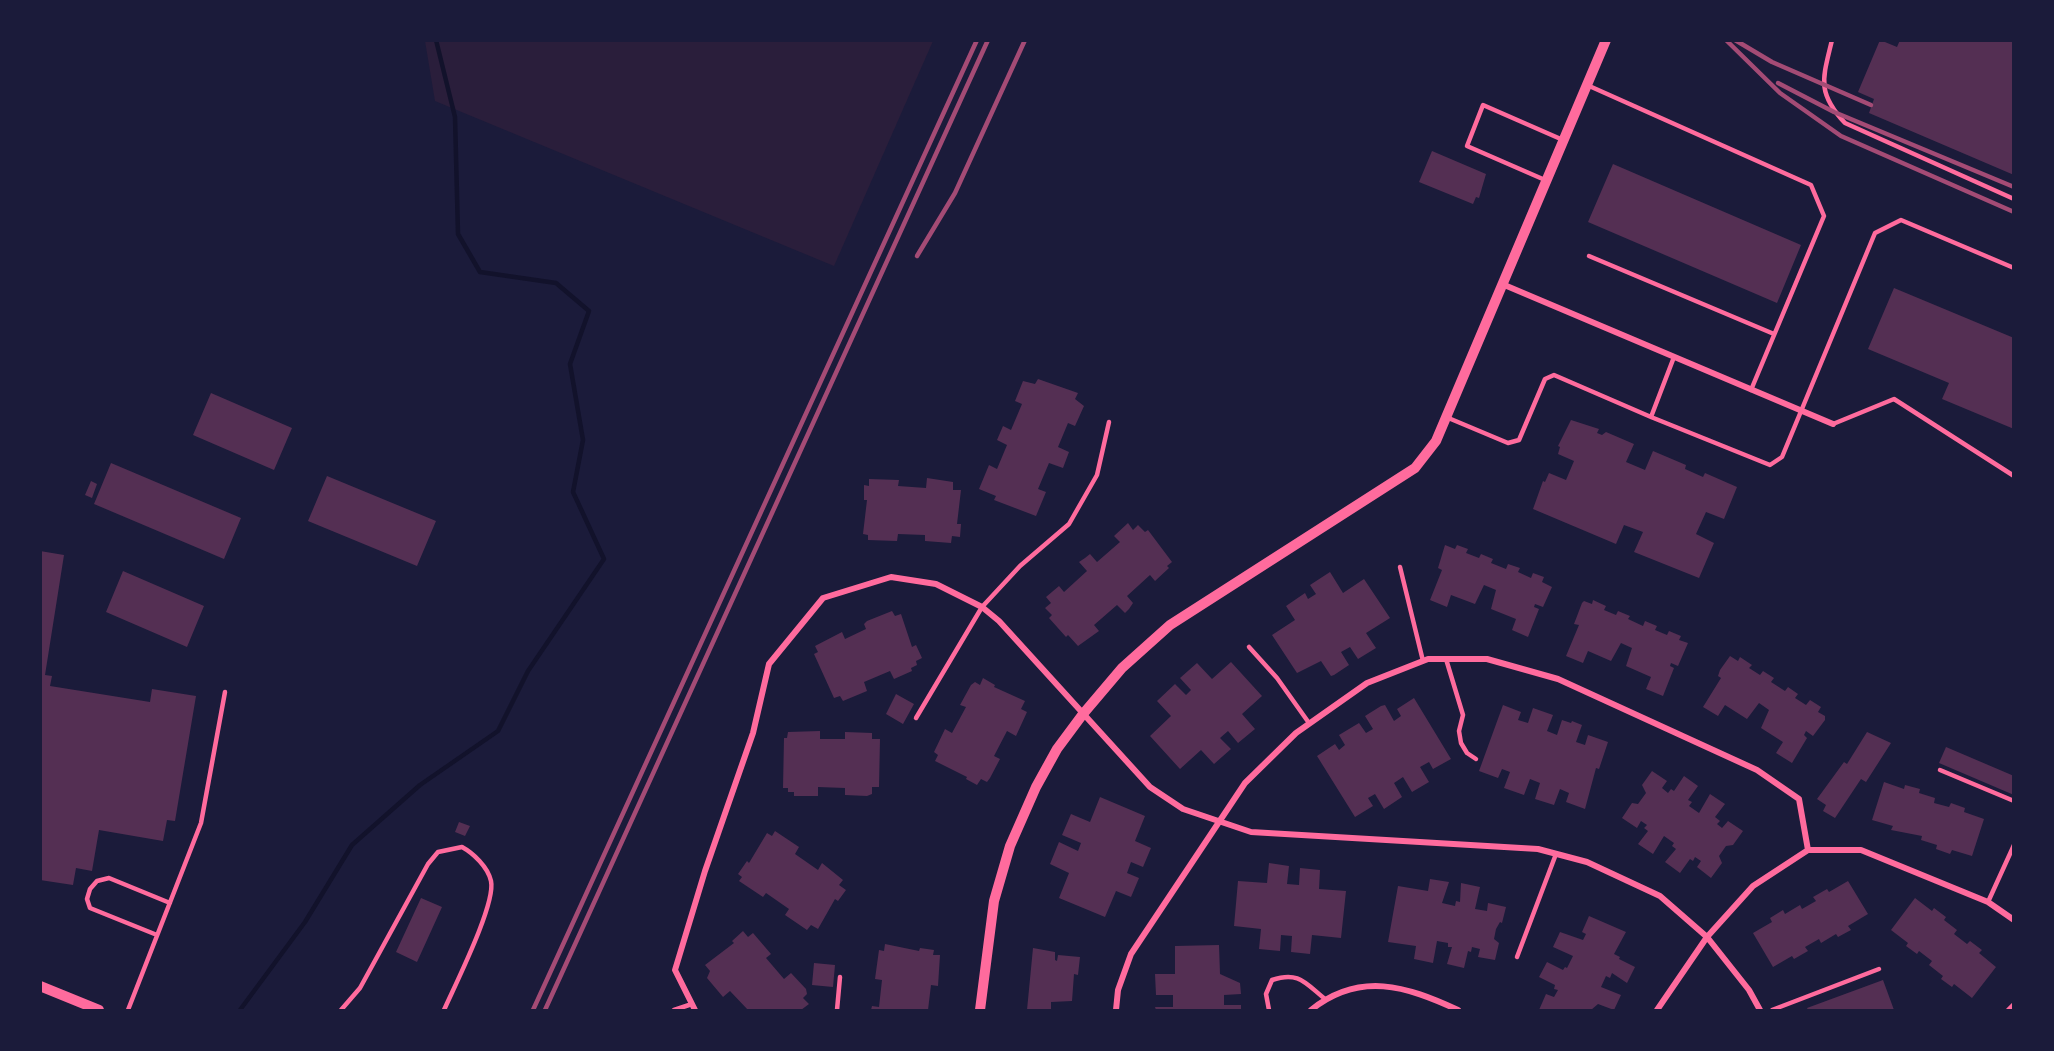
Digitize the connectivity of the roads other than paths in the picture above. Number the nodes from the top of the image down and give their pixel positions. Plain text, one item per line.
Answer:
1 (1606, 40) edge
2 (1832, 40) edge
3 (1587, 85) junction
4 (1563, 140) junction
5 (1546, 181) junction
6 (2013, 199) edge
7 (1589, 256) dead end
8 (2013, 268) edge
9 (1502, 284) junction
10 (1774, 334) junction
11 (1674, 357) junction
12 (1751, 390) junction
13 (1803, 411) junction
14 (1446, 417) junction
15 (1651, 417) junction
16 (1109, 422) dead end
17 (1833, 424) joint
18 (2013, 476) edge
19 (1400, 567) dead end
20 (982, 607) junction
21 (1249, 647) dead end
22 (1446, 659) junction
23 (1423, 661) junction
24 (225, 692) dead end
25 (1083, 714) junction
26 (916, 718) dead end
27 (1309, 723) junction
28 (1476, 759) dead end
29 (1940, 770) dead end
30 (2013, 801) edge
31 (1217, 822) junction
32 (2013, 845) edge
33 (1808, 850) junction
34 (1556, 854) junction
35 (1988, 902) junction
36 (170, 903) junction
37 (2013, 920) edge
38 (158, 934) junction
39 (1707, 937) junction
40 (1517, 957) dead end
41 (1879, 969) dead end
42 (840, 976) dead end
43 (40, 986) edge
44 (1325, 999) junction
45 (2013, 1004) edge
46 (693, 1007) edge
47 (99, 1011) edge
48 (128, 1011) edge
49 (341, 1011) edge
50 (444, 1011) edge
51 (674, 1011) edge
52 (837, 1011) edge
53 (980, 1011) edge
54 (1116, 1011) edge
55 (1269, 1011) edge
56 (1311, 1011) edge
57 (1458, 1011) edge
58 (1657, 1011) edge
59 (1760, 1011) edge
60 (1772, 1011) edge
61 (2008, 1011) edge

1 - 3 street
2 - 6 lane
3 - 4 street
3 - 10 lane
4 - 5 street
4 - 5 lane
5 - 9 street
7 - 10 lane
8 - 13 lane
9 - 11 street
9 - 14 street
10 - 12 lane
11 - 12 street
11 - 15 lane
12 - 13 street
13 - 15 lane
13 - 17 street
14 - 15 lane
14 - 25 street
16 - 20 lane
17 - 18 lane
19 - 23 lane
20 - 25 street
20 - 26 lane
20 - 46 street
21 - 27 lane
22 - 23 street
22 - 28 lane
22 - 33 street
23 - 27 street
24 - 36 lane
25 - 31 street
25 - 53 street
27 - 31 street
29 - 30 lane
31 - 34 street
31 - 54 street
32 - 35 lane
33 - 35 street
33 - 39 street
34 - 39 street
34 - 40 lane
35 - 37 street
36 - 38 lane
36 - 38 lane
38 - 48 lane
39 - 58 street
39 - 59 street
41 - 60 lane
42 - 52 lane
43 - 47 street
44 - 55 lane
44 - 56 street
44 - 57 street
45 - 61 lane
46 - 51 lane
49 - 50 lane

